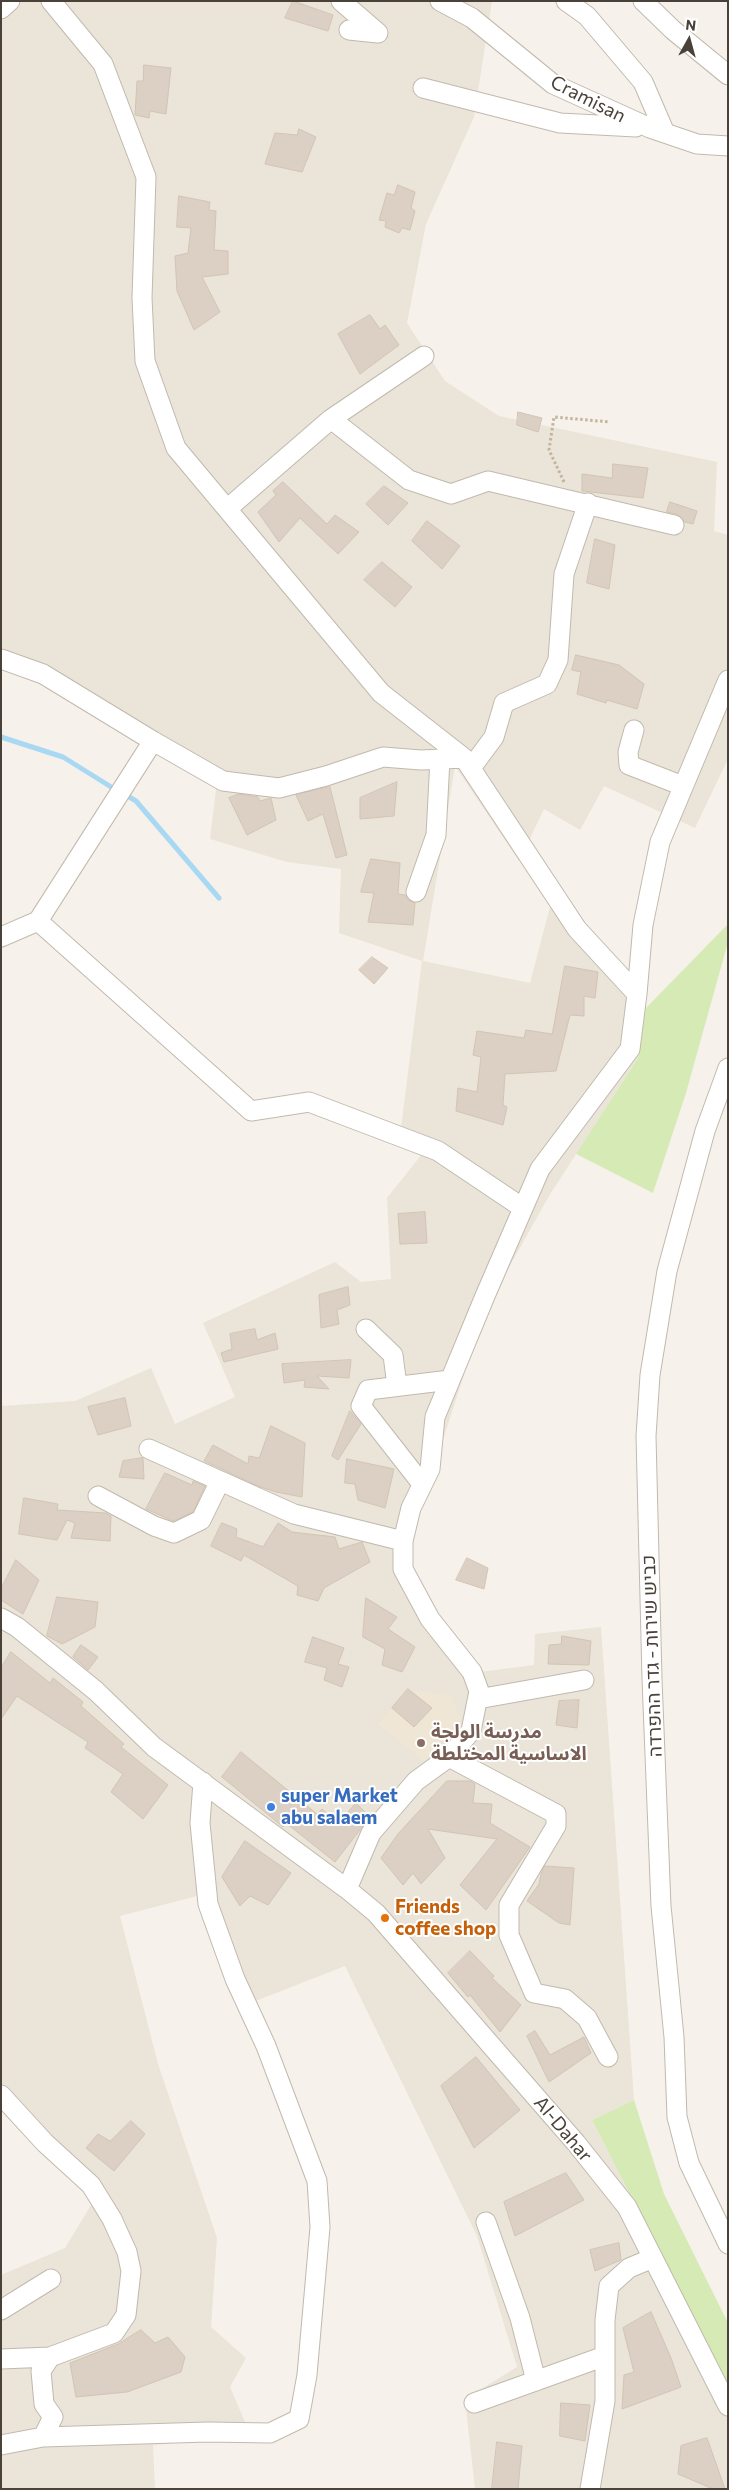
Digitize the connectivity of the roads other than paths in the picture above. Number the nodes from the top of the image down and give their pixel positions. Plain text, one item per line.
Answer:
1 (10, 1) edge
2 (51, 1) edge
3 (341, 1) edge
4 (440, 1) edge
5 (566, 1) edge
6 (643, 1) edge
7 (1, 9) edge
8 (348, 30) dead end
9 (728, 75) edge
10 (423, 88) dead end
11 (658, 131) junction
12 (728, 146) edge
13 (424, 356) dead end
14 (331, 419) junction
15 (588, 503) junction
16 (226, 509) junction
17 (674, 525) dead end
18 (1, 658) edge
19 (728, 680) edge
20 (634, 730) dead end
21 (153, 742) junction
22 (440, 759) junction
23 (468, 763) junction
24 (683, 786) junction
25 (416, 892) dead end
26 (38, 921) junction
27 (1, 937) edge
28 (637, 994) junction
29 (728, 1068) edge
30 (523, 1208) junction
31 (366, 1329) dead end
32 (450, 1380) junction
33 (397, 1386) junction
34 (150, 1449) dead end
35 (220, 1481) junction
36 (422, 1484) junction
37 (98, 1496) dead end
38 (403, 1541) junction
39 (1, 1618) edge
40 (584, 1680) dead end
41 (478, 1699) junction
42 (449, 1757) junction
43 (203, 1782) junction
44 (346, 1889) junction
45 (608, 2057) dead end
46 (1, 2095) edge
47 (486, 2222) dead end
48 (728, 2244) edge
49 (653, 2258) junction
50 (51, 2279) dead end
51 (1, 2310) edge
52 (605, 2356) junction
53 (50, 2357) junction
54 (1, 2359) edge
55 (536, 2381) junction
56 (474, 2403) dead end
57 (728, 2406) edge
58 (43, 2437) junction
59 (1, 2445) edge
60 (590, 2489) edge

1 - 7 street
2 - 16 street
3 - 8 street
4 - 11 street, Cramisan
5 - 11 street
6 - 9 street
10 - 11 street
11 - 12 street, Cramisan
13 - 14 street
14 - 15 street
14 - 16 street
15 - 17 street
15 - 23 street
16 - 23 street
18 - 21 street
19 - 24 street
20 - 24 street
21 - 22 street
21 - 26 street
22 - 23 street
22 - 25 street
23 - 28 street
24 - 28 street
26 - 27 street
26 - 30 street
28 - 30 street
29 - 48 street, כביש שירות - גדר ההפרדה
30 - 32 street
31 - 33 street
32 - 33 street
32 - 36 street
33 - 36 street
34 - 35 street
35 - 37 street
35 - 38 street
36 - 38 street
38 - 41 street
39 - 43 street, Al-Dahar
40 - 41 street
41 - 42 street
42 - 44 street
42 - 45 street
43 - 44 street, Al-Dahar
43 - 58 street
44 - 49 street, Al-Dahar
46 - 53 street
47 - 55 street
49 - 52 street
49 - 57 street, Al-Dahar
50 - 51 street
52 - 55 street
52 - 60 street
53 - 54 street
53 - 58 street
55 - 56 street
58 - 59 street

